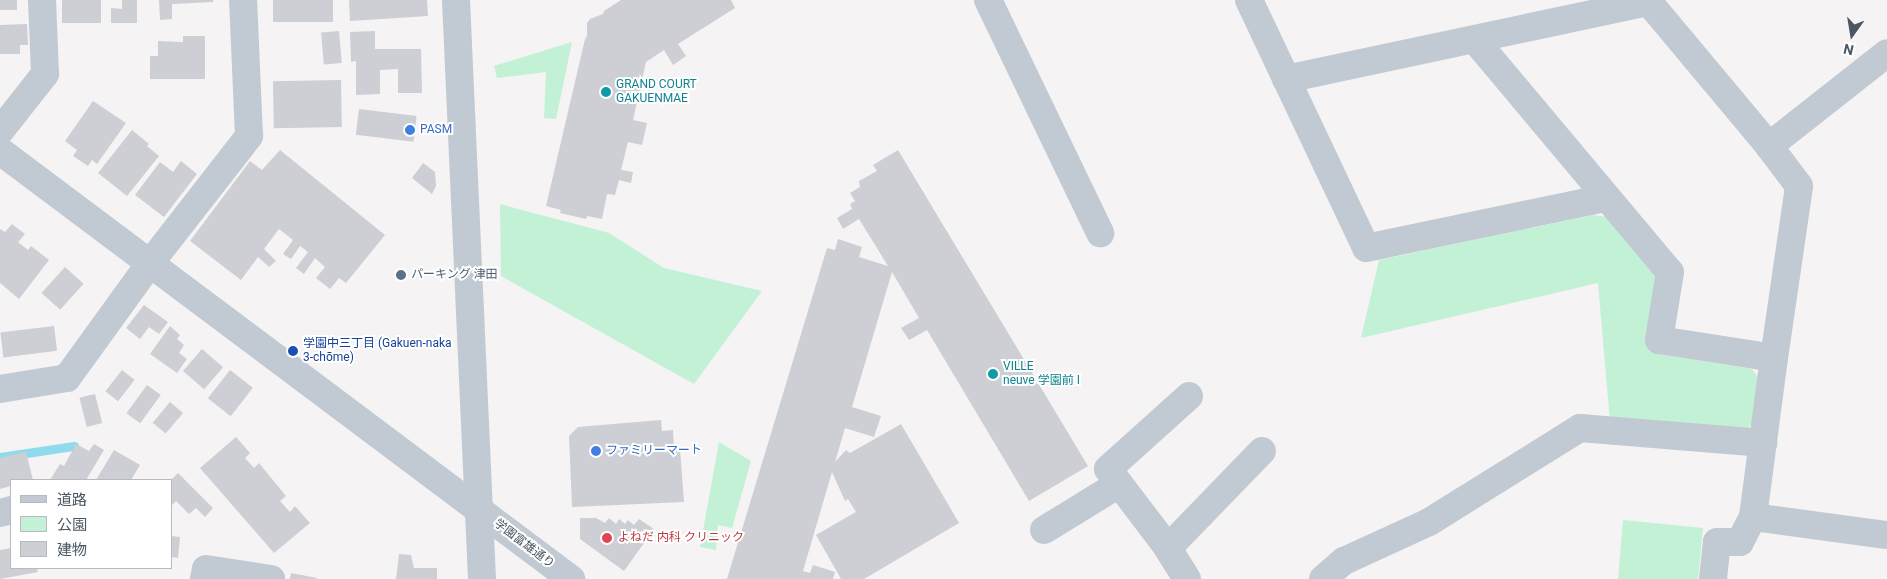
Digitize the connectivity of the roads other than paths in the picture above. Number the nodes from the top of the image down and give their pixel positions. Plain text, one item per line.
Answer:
1 (42, 0) edge
2 (243, 0) edge
3 (456, 0) edge
4 (988, 0) edge
5 (1249, 0) edge
6 (1648, 1) edge
7 (1475, 40) junction
8 (1887, 53) edge
9 (1286, 79) junction
10 (0, 131) edge
11 (1769, 146) junction
12 (0, 150) edge
13 (1605, 198) junction
14 (1100, 233) dead end
15 (151, 262) junction
16 (1774, 358) junction
17 (0, 389) edge
18 (1189, 396) dead end
19 (1763, 443) junction
20 (1262, 451) dead end
21 (1120, 484) junction
22 (477, 508) junction
23 (1754, 517) junction
24 (1044, 530) dead end
25 (1887, 535) edge
26 (1168, 548) junction
27 (204, 579) edge
28 (271, 579) edge
29 (482, 579) edge
30 (571, 579) edge
31 (1186, 579) edge
32 (1324, 579) edge
33 (1713, 579) edge

1 - 10 street
2 - 15 street
3 - 22 street
4 - 14 street
5 - 9 street
6 - 7 street
6 - 11 street
7 - 9 street
7 - 13 street
8 - 11 street
9 - 13 street
11 - 16 street
12 - 15 street, 学園富雄通り
13 - 16 street
15 - 17 street
15 - 22 street, 学園富雄通り
16 - 19 street
18 - 21 street
19 - 23 street
19 - 32 street
20 - 26 street
21 - 24 street
21 - 26 street
22 - 29 street
22 - 30 street, 学園富雄通り
23 - 25 street
23 - 33 street
26 - 31 street
27 - 28 street

